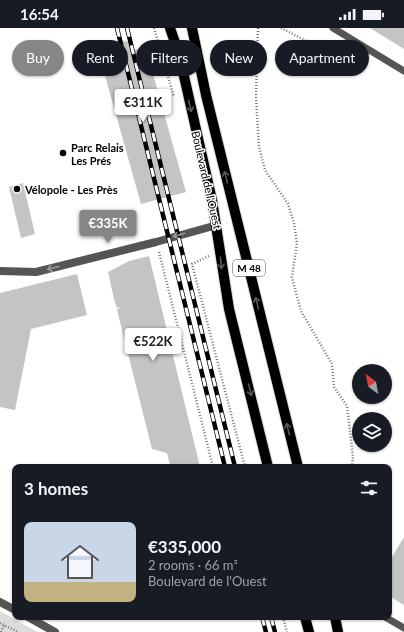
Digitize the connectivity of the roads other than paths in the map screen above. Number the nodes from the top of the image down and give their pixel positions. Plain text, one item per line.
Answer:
1 (170, 28) edge
2 (192, 28) edge
3 (334, 28) edge
4 (404, 71) edge
5 (217, 225) junction
6 (0, 271) edge
7 (267, 464) edge
8 (297, 464) edge
9 (0, 602) edge
10 (12, 608) edge
11 (33, 620) edge
12 (306, 620) edge
13 (336, 620) edge
14 (390, 620) edge
15 (404, 628) edge
16 (55, 632) edge
17 (309, 632) edge
18 (338, 632) edge

1 -> 5 main road, Boulevard de l'Ouest / M 48
8 -> 2 main road, Boulevard de l'Ouest / M 48
3 - 4 lane
5 -> 6 street
5 -> 7 main road, Boulevard de l'Ouest / M 48
9 - 10 street
11 - 16 street
12 - 17 main road
13 - 18 main road
14 - 15 lane

